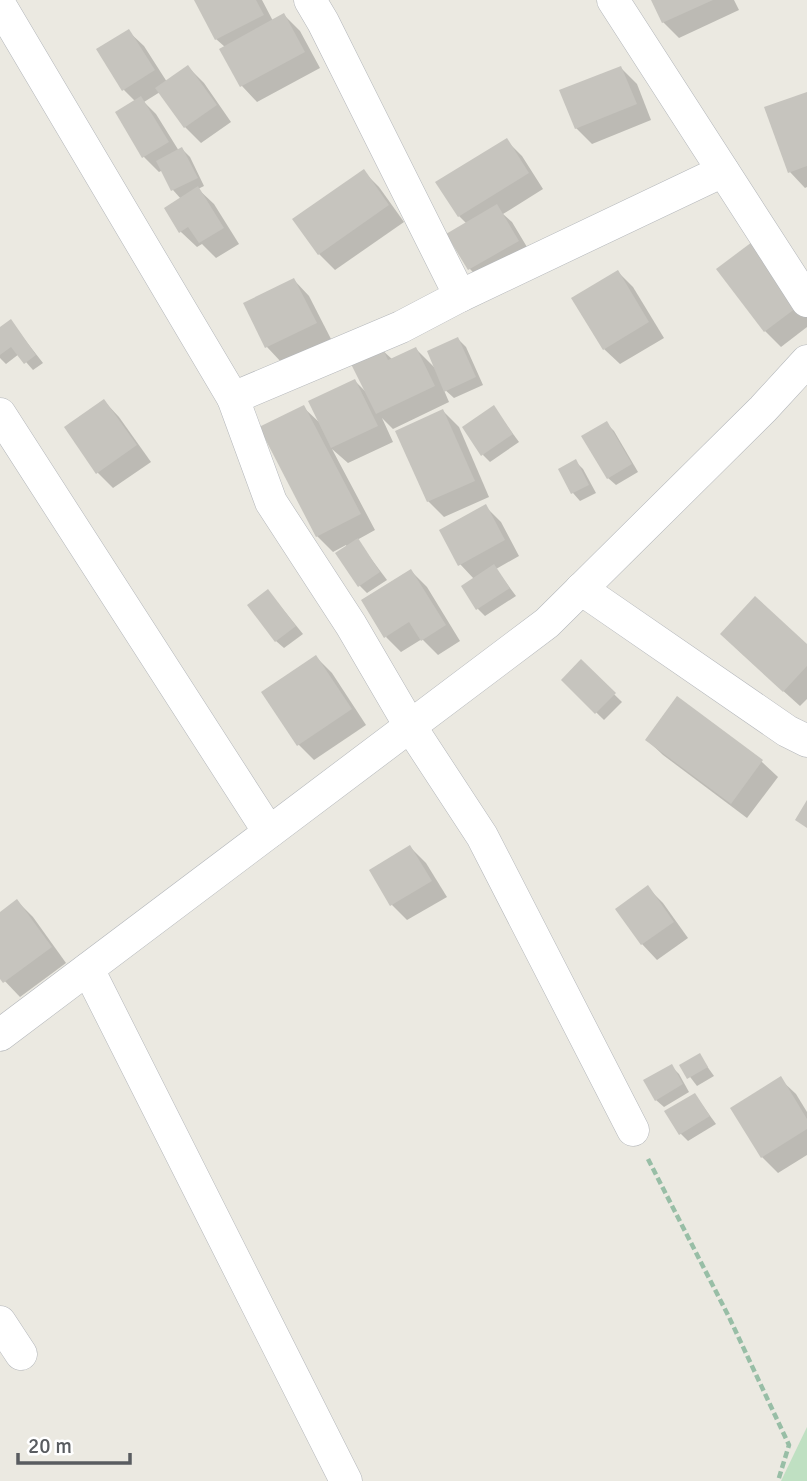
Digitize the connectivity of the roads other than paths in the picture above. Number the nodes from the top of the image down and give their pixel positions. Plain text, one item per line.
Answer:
1 (310, 0) edge
2 (613, 0) edge
3 (0, 5) edge
4 (723, 171) junction
5 (460, 296) junction
6 (807, 301) edge
7 (807, 361) edge
8 (233, 398) junction
9 (0, 414) edge
10 (581, 589) junction
11 (410, 726) junction
12 (807, 741) edge
13 (269, 832) junction
14 (88, 969) junction
15 (0, 1035) edge
16 (634, 1130) road end
17 (0, 1321) edge
18 (21, 1354) dead end
19 (346, 1481) edge

1 - 5 street
2 - 4 street
3 - 8 street
4 - 5 street
4 - 6 street
5 - 8 street
7 - 10 street
8 - 11 street
9 - 13 street
10 - 11 street
10 - 12 street
11 - 13 street
11 - 16 street
13 - 14 street
14 - 15 street
14 - 19 street
17 - 18 street

